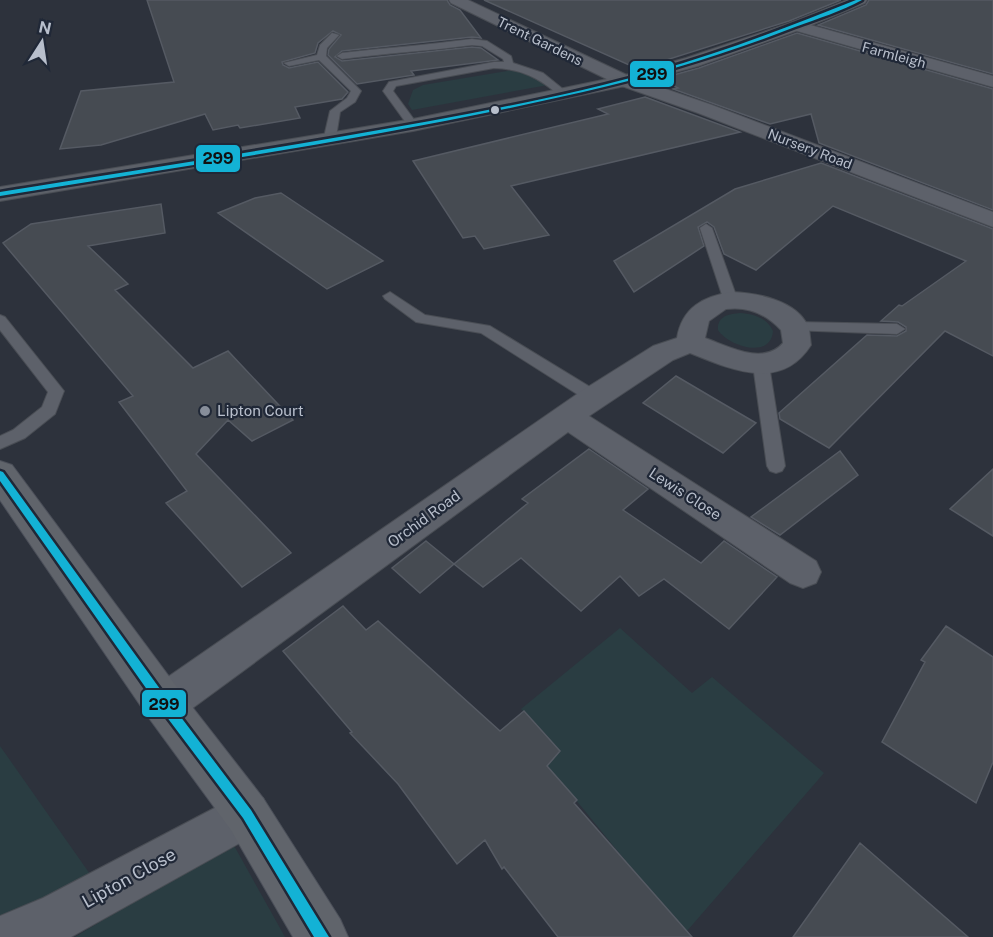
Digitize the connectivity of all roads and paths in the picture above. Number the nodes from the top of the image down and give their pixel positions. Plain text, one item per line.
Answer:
1 (456, 0) edge
2 (852, 1) edge
3 (796, 26) junction
4 (335, 35) dead end
5 (342, 56) dead end
6 (321, 57) junction
7 (289, 63) dead end
8 (509, 65) junction
9 (625, 81) junction
10 (993, 82) edge
11 (564, 94) junction
12 (413, 125) junction
13 (330, 137) junction
14 (1, 197) edge
15 (993, 220) edge
16 (706, 228) dead end
17 (390, 296) dead end
18 (730, 298) junction
19 (0, 320) edge
20 (795, 327) junction
21 (897, 329) dead end
22 (690, 343) junction
23 (761, 365) junction
24 (581, 407) junction
25 (0, 443) edge
26 (776, 466) dead end
27 (0, 474) edge
28 (803, 572) dead end
29 (164, 704) junction
30 (247, 814) junction
31 (10, 937) edge
32 (322, 937) edge

1 - 9 street, Trent Gardens
2 - 3 street
3 - 9 street
3 - 10 street, Farmleigh
4 - 6 lane
5 - 8 lane
6 - 7 lane
6 - 13 lane
8 - 11 lane
8 - 12 lane
9 - 11 street
9 - 15 street, Nursery Road
11 - 12 street
12 - 13 street
13 - 14 street
16 - 18 lane
17 - 24 lane
18 - 20 street
18 - 22 street
19 - 25 lane
20 - 21 lane
20 - 23 street
22 - 23 street
22 - 24 street, Orchid Road
23 - 26 lane
24 - 28 street, Lewis Close
24 - 29 street, Orchid Road
27 - 29 main road
29 - 30 main road
30 - 31 street, Lipton Close
30 - 32 main road

